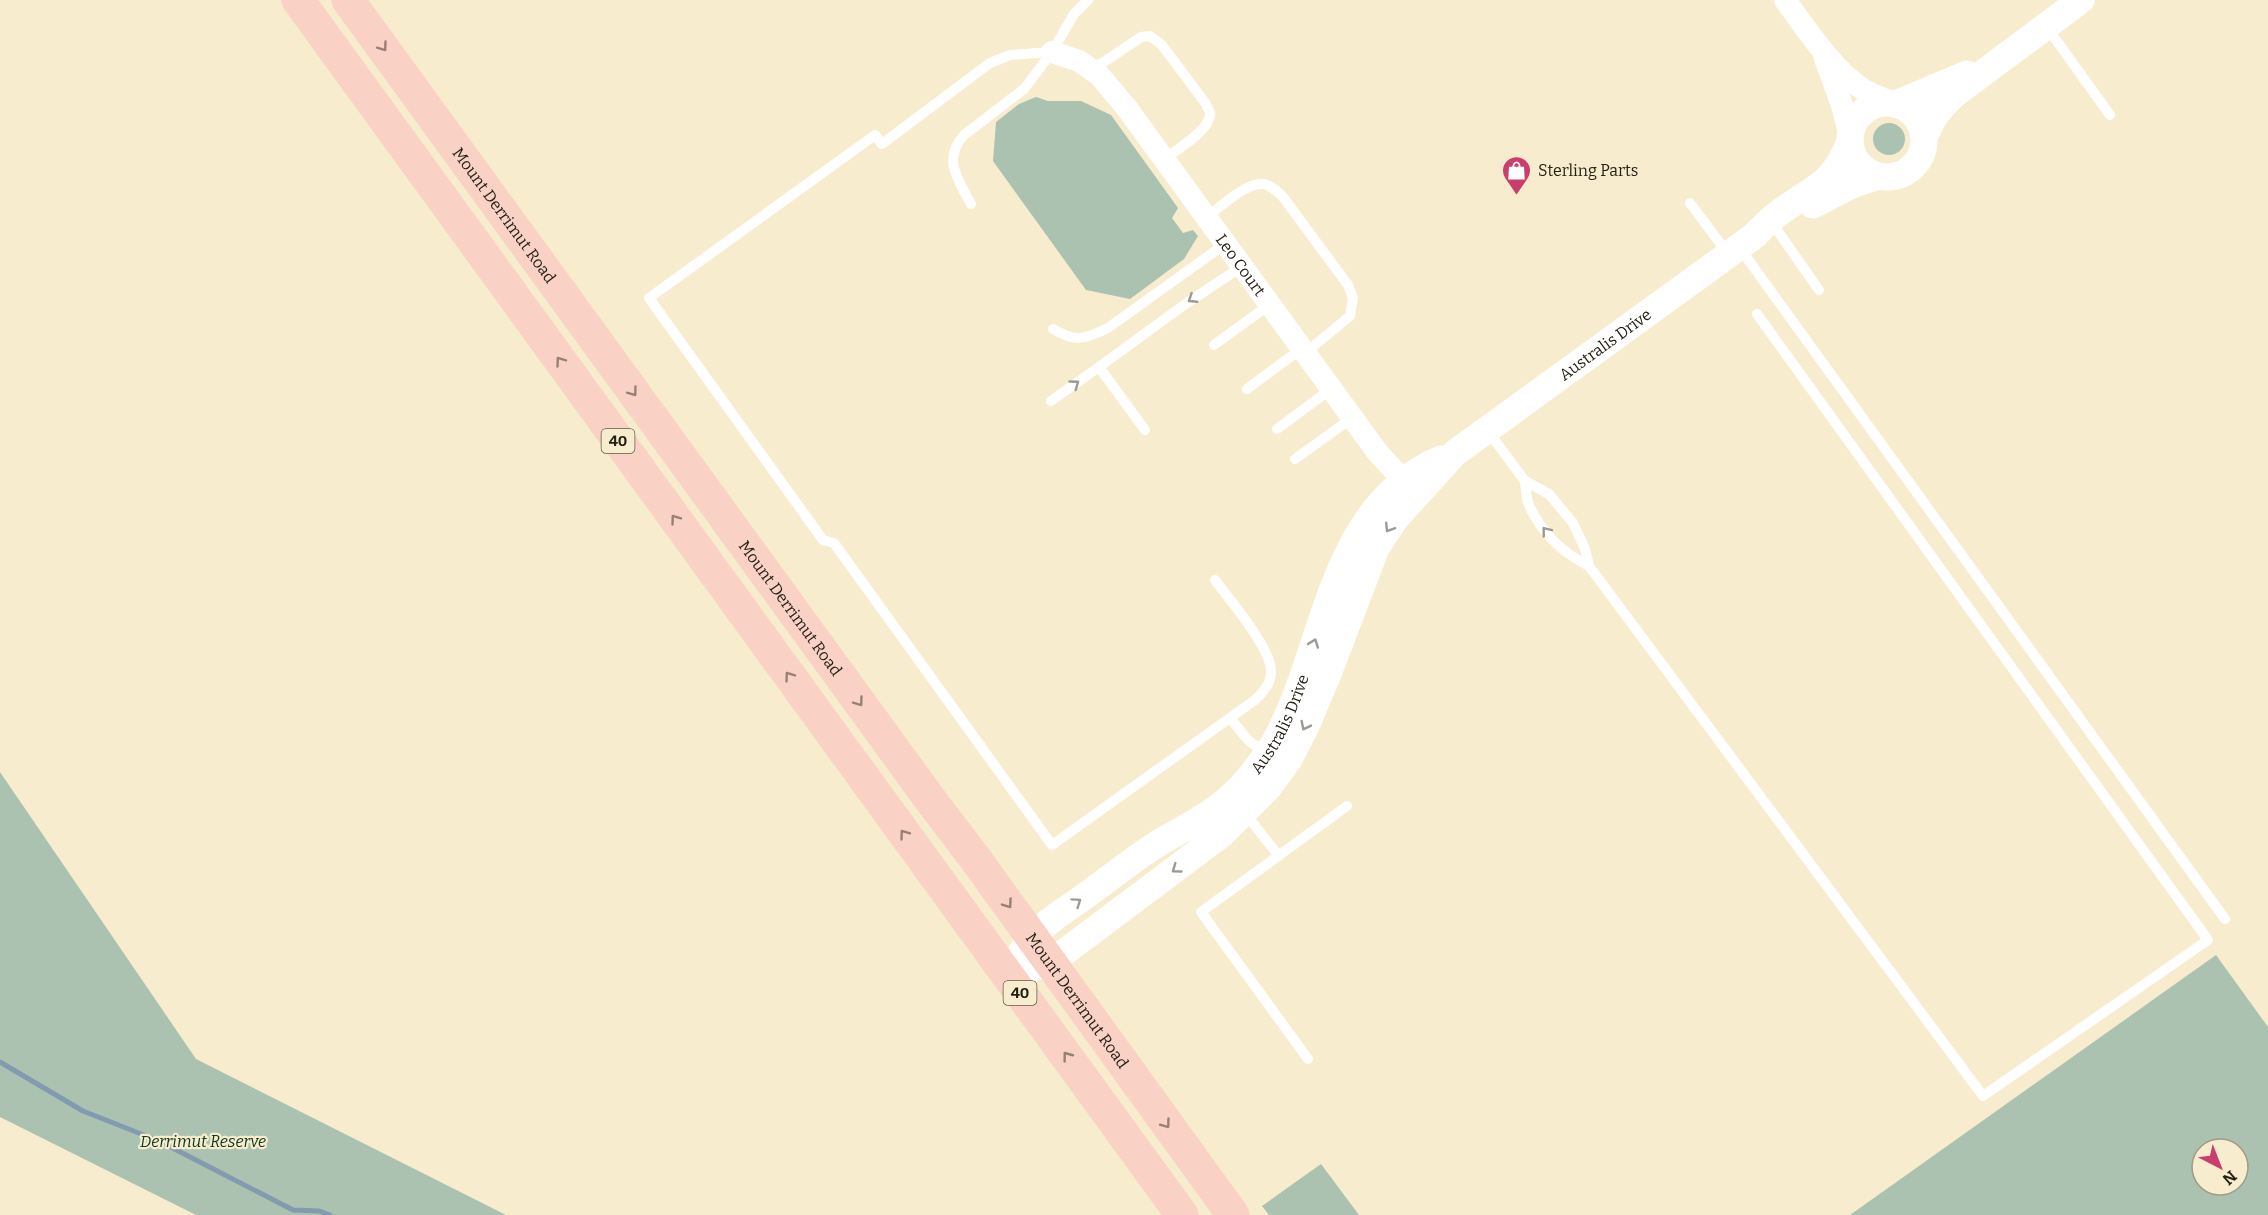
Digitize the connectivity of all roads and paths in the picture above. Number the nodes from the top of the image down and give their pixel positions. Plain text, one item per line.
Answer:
1 (298, 0) edge
2 (348, 0) edge
3 (1088, 0) edge
4 (1785, 0) edge
5 (2081, 0) edge
6 (2046, 25) junction
7 (1819, 47) junction
8 (1052, 52) junction
9 (2001, 58) junction
10 (1092, 70) junction
11 (1893, 103) junction
12 (2110, 115) dead end
13 (1924, 138) junction
14 (1850, 139) junction
15 (1163, 159) junction
16 (1878, 176) junction
17 (1690, 203) dead end
18 (971, 204) dead end
19 (1206, 218) junction
20 (1753, 237) junction
21 (1225, 244) junction
22 (1241, 267) junction
23 (1819, 290) dead end
24 (1269, 305) junction
25 (1757, 314) dead end
26 (1053, 329) dead end
27 (1214, 345) dead end
28 (1303, 352) junction
29 (1099, 367) junction
30 (1247, 389) dead end
31 (1331, 389) junction
32 (1051, 401) dead end
33 (1352, 418) junction
34 (1277, 429) dead end
35 (1145, 430) dead end
36 (1487, 430) junction
37 (1294, 459) dead end
38 (1525, 481) junction
39 (1410, 488) junction
40 (1589, 566) junction
41 (1215, 580) dead end
42 (1230, 718) junction
43 (1276, 759) junction
44 (1237, 805) junction
45 (1347, 806) dead end
46 (1279, 856) junction
47 (2225, 919) dead end
48 (1031, 937) junction
49 (1050, 963) junction
50 (1007, 975) junction
51 (1308, 1059) dead end
52 (1182, 1215) edge
53 (1233, 1215) edge

50 -> 1 main road, 40
2 -> 48 main road, Mount Derrimut Road / 40
3 - 8 lane
4 - 7 street
5 - 6 street
6 - 9 street
6 - 12 lane
7 - 11 street
7 - 14 street
8 - 10 street, Leo Court
8 - 18 lane
8 - 42 lane
9 - 11 street
9 - 13 street
10 - 15 street, Leo Court
10 - 15 lane
11 - 13 street
11 - 14 street
13 - 16 street
14 - 16 street
14 - 20 street, Australis Drive
15 - 19 street, Leo Court
16 - 20 street, Australis Drive
17 - 20 lane
19 - 21 street, Leo Court
19 - 28 lane
20 - 23 lane
20 - 36 street, Australis Drive
20 - 47 lane
21 - 22 street, Leo Court
21 - 26 lane
22 - 24 street, Leo Court
22 -> 29 lane
24 - 27 lane
24 - 28 street, Leo Court
25 - 40 lane
28 - 30 lane
28 - 31 street, Leo Court
32 -> 29 lane
29 - 35 lane
31 - 33 street, Leo Court
31 - 34 lane
33 - 37 lane
33 - 39 street, Leo Court
36 - 38 lane
36 - 39 street, Australis Drive
38 - 40 lane
40 -> 38 lane
39 - 43 street, Australis Drive
41 - 42 lane
42 - 43 lane
43 - 44 street, Australis Drive
44 - 46 lane
48 -> 44 street, Australis Drive
44 -> 49 street, Australis Drive
45 - 46 lane
46 - 51 lane
48 - 49 main road, Mount Derrimut Road / 40
48 - 50 street
49 - 50 street
49 -> 53 main road, Mount Derrimut Road / 40
52 -> 50 main road, 40

